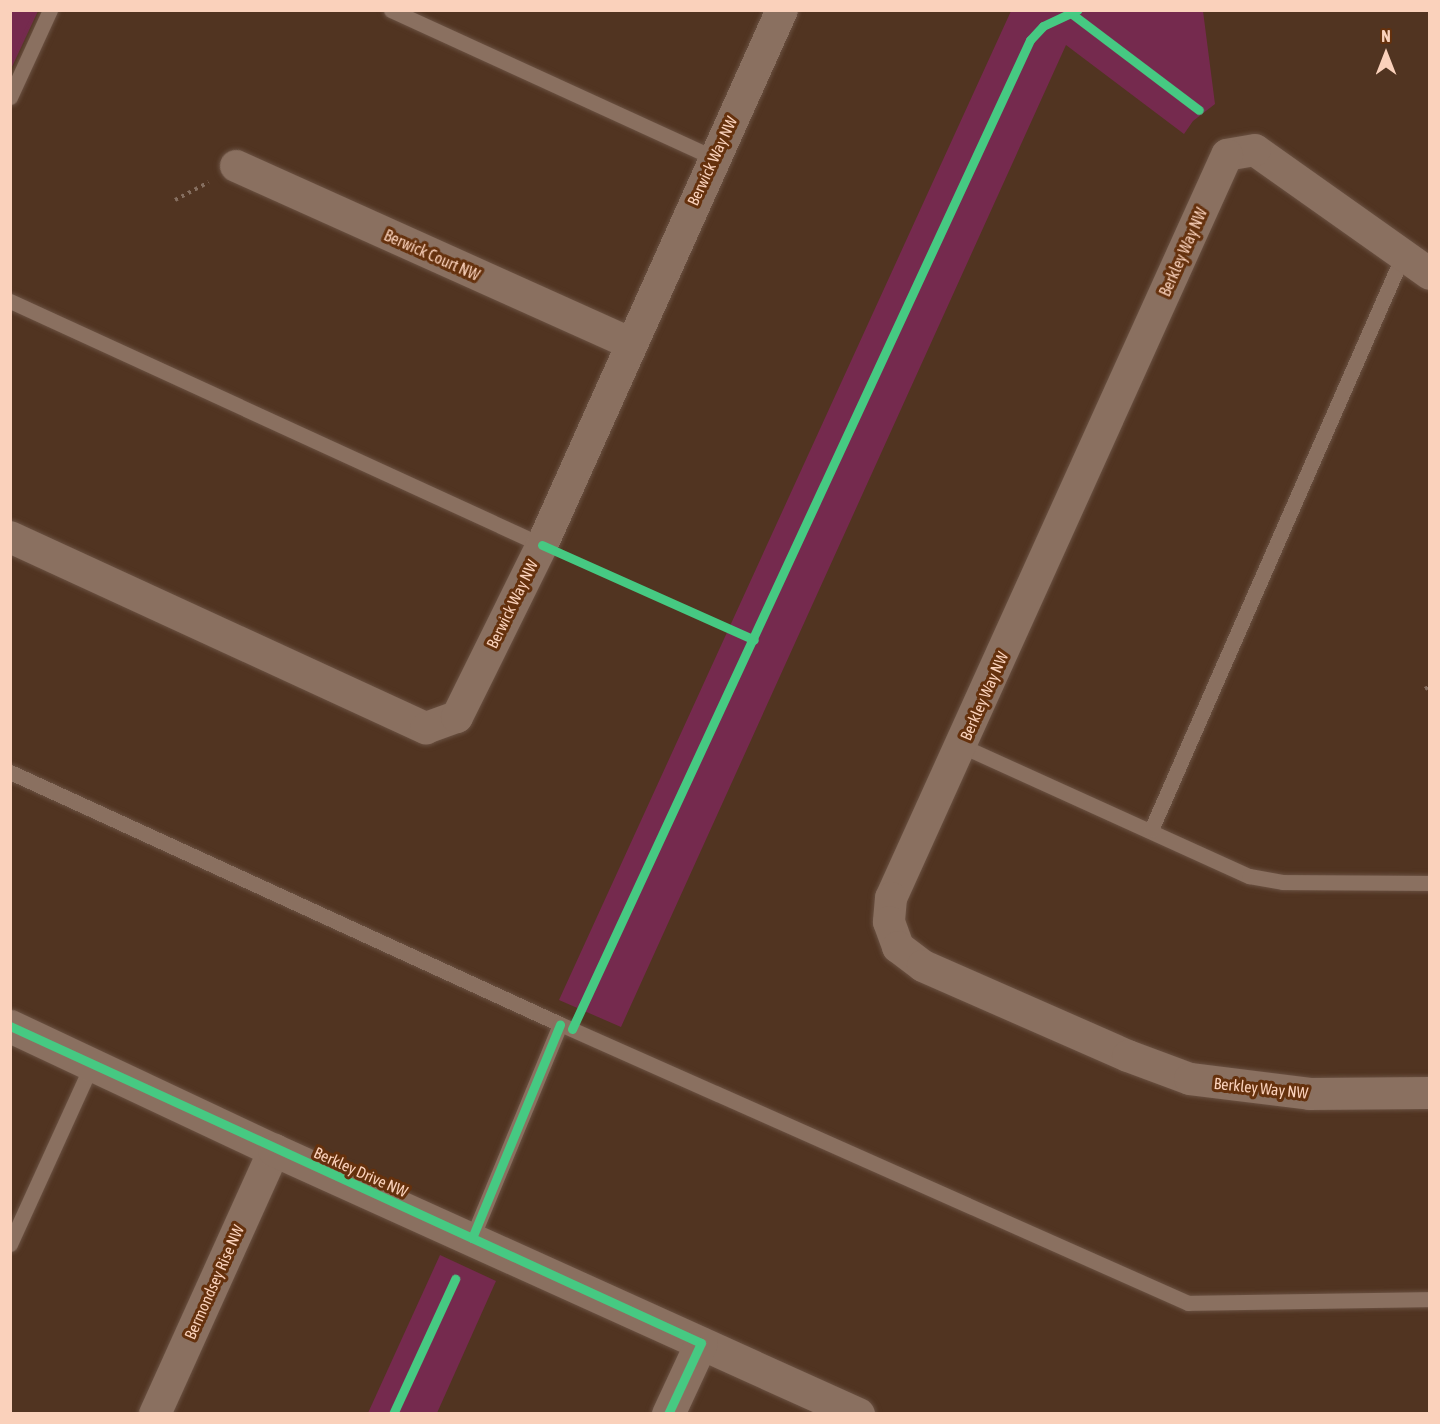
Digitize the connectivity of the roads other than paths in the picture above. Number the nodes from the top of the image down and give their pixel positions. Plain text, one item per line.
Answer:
1 (50, 10) edge
2 (391, 10) edge
3 (782, 10) edge
4 (10, 97) edge
5 (714, 158) junction
6 (236, 166) road end
7 (1403, 255) junction
8 (1430, 274) edge
9 (10, 301) edge
10 (629, 343) junction
11 (10, 537) edge
12 (542, 544) junction
13 (962, 746) junction
14 (10, 772) edge
15 (1151, 830) junction
16 (1430, 883) edge
17 (560, 1024) junction
18 (10, 1026) edge
19 (92, 1064) junction
20 (1430, 1093) edge
21 (274, 1150) junction
22 (472, 1238) junction
23 (10, 1244) edge
24 (1430, 1299) edge
25 (700, 1343) junction
26 (155, 1413) edge
27 (668, 1413) edge
28 (858, 1413) edge

1 - 4 lane
2 - 5 lane
3 - 5 street, Berwick Way NW
5 - 10 street, Berwick Way NW
6 - 10 street, Berwick Court NW
7 - 8 street, Berkley Way NW
7 - 13 street, Berkley Way NW
7 - 15 lane
9 - 12 lane
10 - 12 street, Berwick Way NW
11 - 12 street, Berwick Way NW
13 - 15 lane
13 - 20 street, Berkley Way NW
14 - 17 lane
15 - 16 lane
17 - 22 lane
17 - 24 lane
18 - 19 street, Berkley Drive NW
19 - 21 street, Berkley Drive NW
19 - 23 lane
21 - 22 street, Berkley Drive NW
21 - 26 street, Bermondsey Rise NW
22 - 25 street, Berkley Drive NW
25 - 27 street
25 - 28 street, Berkley Drive NW

